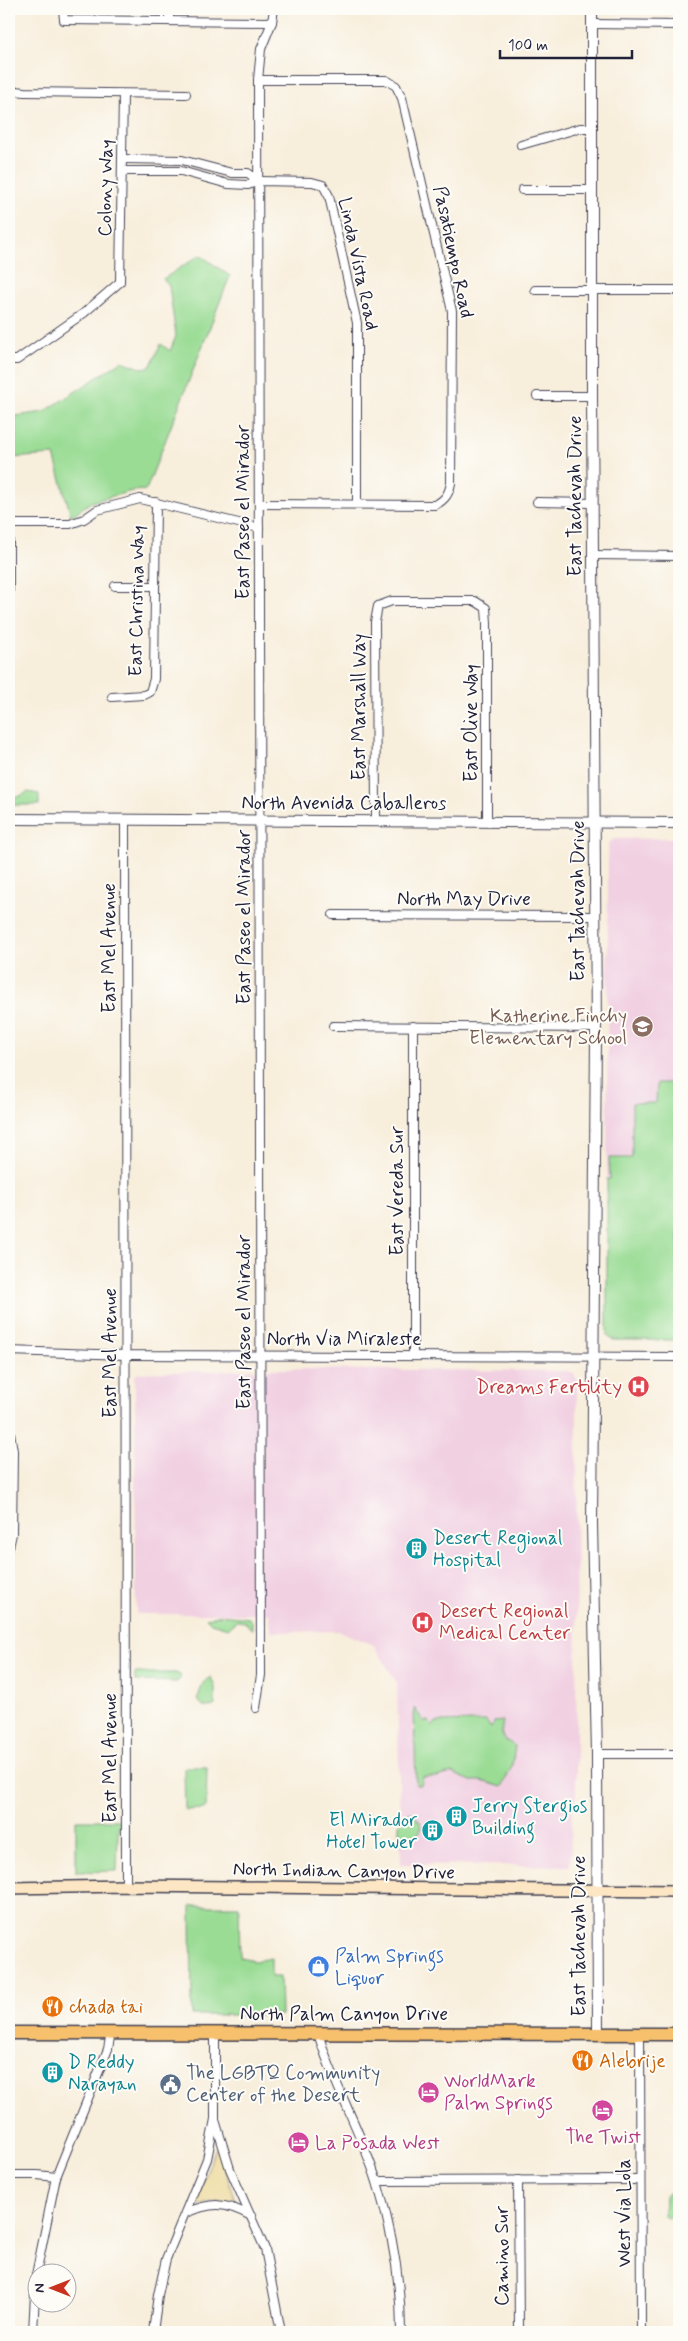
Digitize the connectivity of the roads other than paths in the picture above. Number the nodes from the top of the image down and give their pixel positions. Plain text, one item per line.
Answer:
1 (63, 9) edge
2 (169, 9) edge
3 (274, 9) edge
4 (592, 9) edge
5 (169, 21) junction
6 (272, 22) junction
7 (592, 24) junction
8 (679, 25) edge
9 (258, 80) junction
10 (9, 90) edge
11 (123, 94) junction
12 (186, 94) dead end
13 (592, 128) junction
14 (521, 145) dead end
15 (123, 159) junction
16 (122, 172) junction
17 (259, 181) junction
18 (522, 190) dead end
19 (592, 190) junction
20 (536, 290) dead end
21 (592, 290) junction
22 (679, 290) edge
23 (9, 360) edge
24 (537, 396) dead end
25 (592, 396) junction
26 (156, 502) junction
27 (537, 502) dead end
28 (592, 503) junction
29 (259, 504) junction
30 (357, 504) junction
31 (9, 524) edge
32 (259, 528) junction
33 (593, 555) junction
34 (679, 556) edge
35 (115, 586) dead end
36 (155, 586) junction
37 (10, 607) edge
38 (487, 623) joint
39 (112, 697) dead end
40 (9, 819) edge
41 (125, 820) junction
42 (260, 820) junction
43 (376, 821) junction
44 (487, 822) junction
45 (679, 822) edge
46 (595, 823) junction
47 (333, 915) dead end
48 (596, 916) junction
49 (332, 1026) dead end
50 (413, 1026) junction
51 (596, 1028) junction
52 (9, 1350) edge
53 (126, 1355) junction
54 (260, 1355) junction
55 (413, 1356) junction
56 (679, 1357) edge
57 (594, 1358) junction
58 (9, 1426) edge
59 (9, 1547) edge
60 (256, 1708) dead end
61 (597, 1754) junction
62 (679, 1754) edge
63 (126, 1886) junction
64 (9, 1888) edge
65 (596, 1891) junction
66 (679, 1891) edge
67 (111, 2032) junction
68 (215, 2032) junction
69 (9, 2033) edge
70 (318, 2033) junction
71 (598, 2034) junction
72 (640, 2034) junction
73 (679, 2034) edge
74 (215, 2120) junction
75 (9, 2175) edge
76 (56, 2177) junction
77 (518, 2180) junction
78 (640, 2180) junction
79 (377, 2181) junction
80 (185, 2213) junction
81 (251, 2216) junction
82 (34, 2332) edge
83 (154, 2332) edge
84 (281, 2332) edge
85 (401, 2332) edge
86 (519, 2332) edge
87 (641, 2332) edge

1 - 5 street
2 - 5 street
3 - 6 street, East Paseo el Mirador
4 - 7 street, East Tachevah Drive
5 - 6 street
6 - 9 street, East Paseo el Mirador
7 - 8 street
7 - 13 street, East Tachevah Drive
9 - 17 street, East Paseo el Mirador
9 - 30 street, Pasatiempo Road
10 - 11 street
11 - 12 street
11 - 15 street, Colony Way
13 - 14 street
13 - 19 street, East Tachevah Drive
15 - 16 street, Colony Way
15 - 17 street
16 - 17 street
16 - 23 street, Colony Way
17 - 29 street, East Paseo el Mirador
17 - 30 street, Linda Vista Road
18 - 19 street
19 - 21 street, East Tachevah Drive
20 - 21 street
21 - 22 street
21 - 25 street, East Tachevah Drive
24 - 25 street
25 - 28 street, East Tachevah Drive
26 - 31 street
26 - 32 street
26 - 36 street, East Christina Way
27 - 28 street
28 - 33 street, East Tachevah Drive
29 - 30 street, Pasatiempo Road
29 - 32 street, East Paseo el Mirador
31 - 37 street
32 - 42 street, East Paseo el Mirador
33 - 34 street
33 - 46 street, East Tachevah Drive
35 - 36 street
36 - 39 street, East Christina Way
38 - 43 street, East Marshall Way
38 - 44 street, East Olive Way
40 - 41 street, North Avenida Caballeros
41 - 42 street, North Avenida Caballeros
41 - 53 street, East Mel Avenue
42 - 43 street, North Avenida Caballeros
42 - 54 street, East Paseo el Mirador
43 - 44 street, North Avenida Caballeros
44 - 46 street, North Avenida Caballeros
45 - 46 street, North Avenida Caballeros
46 - 48 street, East Tachevah Drive
47 - 48 street, North May Drive
48 - 51 street, East Tachevah Drive
49 - 50 street
50 - 51 street
50 - 55 street, East Vereda Sur
51 - 57 street, East Tachevah Drive
52 - 53 street, North Via Miraleste
53 - 54 street, North Via Miraleste
53 - 63 street, East Mel Avenue
54 - 55 street, North Via Miraleste
54 - 60 street, East Paseo el Mirador
55 - 57 street, North Via Miraleste
56 - 57 street, North Via Miraleste
57 - 61 street, East Tachevah Drive
58 - 59 street
61 - 62 street
61 - 65 street, East Tachevah Drive
63 - 64 main road, North Indian Canyon Drive
63 - 65 main road, North Indian Canyon Drive
65 - 66 main road, North Indian Canyon Drive
65 - 71 street, East Tachevah Drive
67 - 68 main road, North Palm Canyon Drive
67 - 69 main road, North Palm Canyon Drive
67 - 76 street
68 - 70 main road, North Palm Canyon Drive
68 - 74 street
70 - 71 main road, North Palm Canyon Drive
70 - 79 street
71 - 72 main road, North Palm Canyon Drive
72 - 73 main road, North Palm Canyon Drive
72 - 78 street, West Via Lola
74 - 80 street
74 - 81 street
75 - 76 street
76 - 82 street
77 - 78 street
77 - 79 street
77 - 86 street, Camino Sur
78 - 87 street, West Via Lola
79 - 85 street
80 - 81 street
80 - 83 street
81 - 84 street

